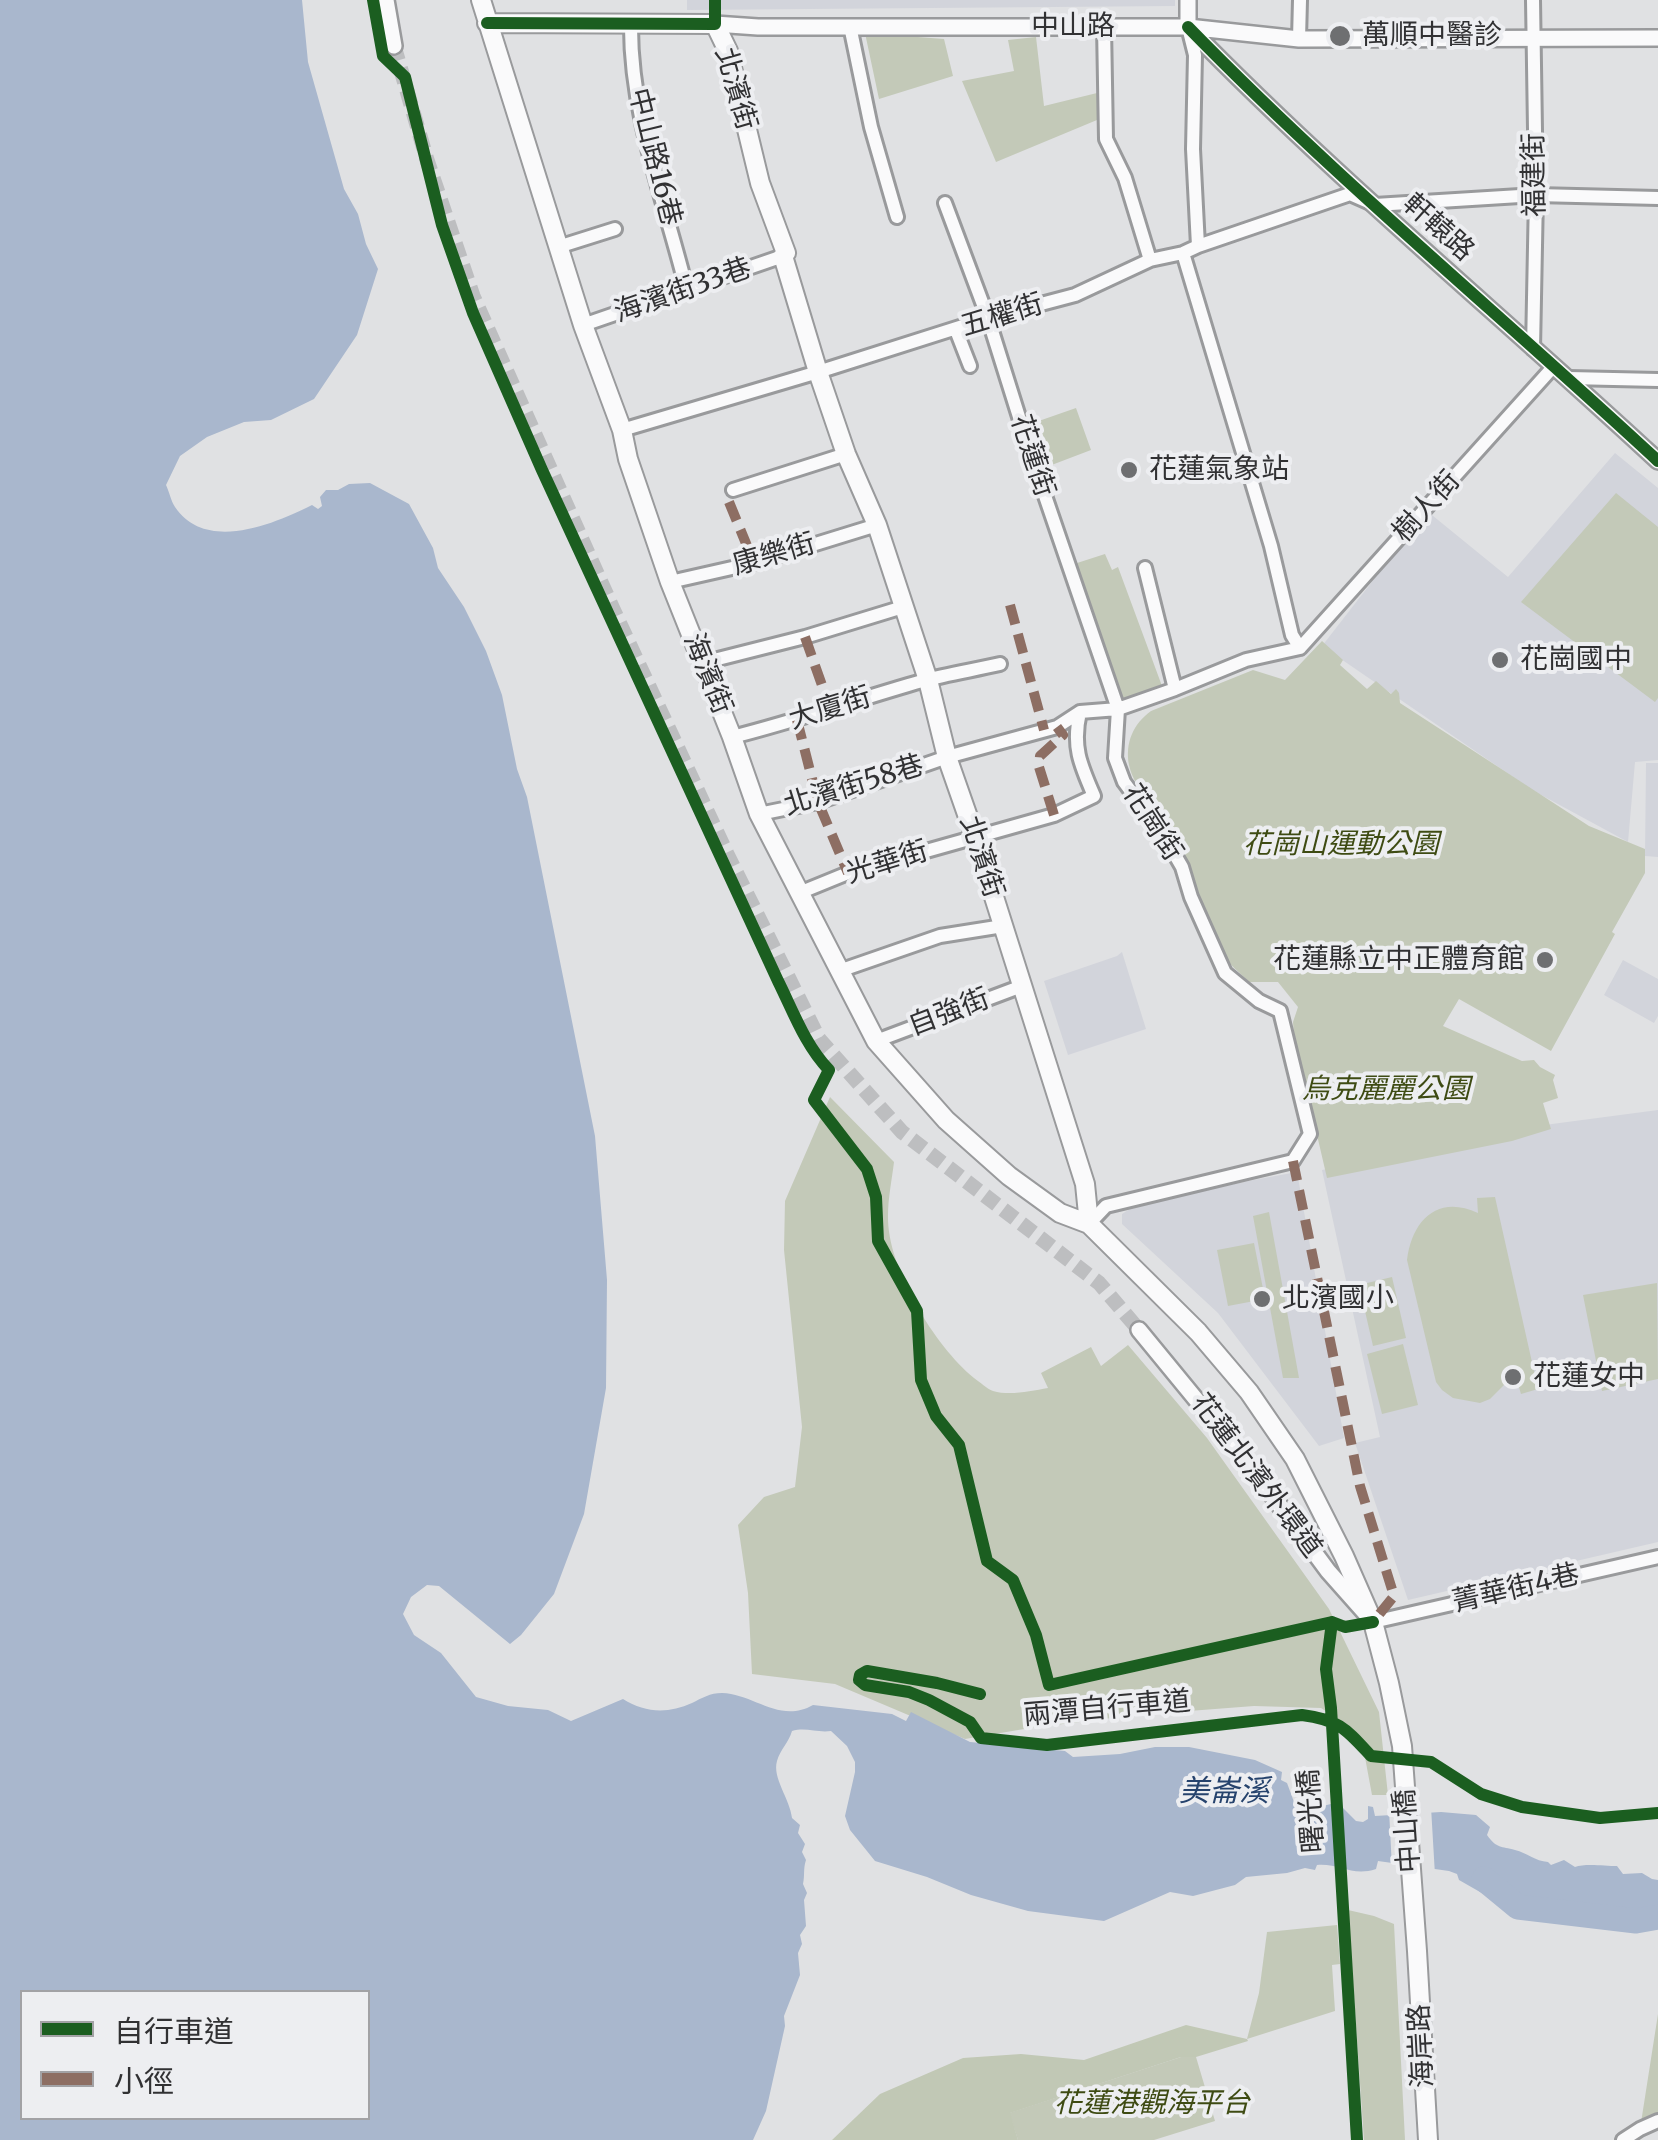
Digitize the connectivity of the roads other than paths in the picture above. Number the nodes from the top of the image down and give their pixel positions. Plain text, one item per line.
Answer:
1 (386, 0) edge
2 (485, 0) edge
3 (1188, 0) edge
4 (1300, 0) edge
5 (1532, 0) edge
6 (488, 22) junction
7 (631, 23) junction
8 (715, 24) junction
9 (850, 26) junction
10 (1104, 26) junction
11 (1188, 27) junction
12 (1658, 38) edge
13 (1532, 39) junction
14 (1299, 40) junction
15 (394, 46) tunnel mouth
16 (1536, 195) junction
17 (1658, 198) edge
18 (945, 203) dead end
19 (1375, 204) junction
20 (897, 217) dead end
21 (616, 229) dead end
22 (1198, 246) junction
23 (558, 247) junction
24 (1183, 254) junction
25 (782, 256) junction
26 (1150, 260) junction
27 (687, 291) junction
28 (988, 318) junction
29 (583, 325) junction
30 (956, 330) junction
31 (1533, 349) junction
32 (970, 366) dead end
33 (1554, 366) junction
34 (818, 372) junction
35 (1569, 378) junction
36 (1658, 380) edge
37 (622, 430) junction
38 (846, 454) junction
39 (1658, 461) edge
40 (733, 490) dead end
41 (877, 525) junction
42 (1145, 568) dead end
43 (670, 582) junction
44 (903, 607) junction
45 (1300, 648) junction
46 (702, 663) junction
47 (1000, 664) dead end
48 (928, 680) junction
49 (1175, 689) junction
50 (1118, 709) junction
51 (1080, 712) junction
52 (732, 737) junction
53 (947, 757) junction
54 (760, 814) junction
55 (975, 837) junction
56 (800, 892) junction
57 (1003, 926) junction
58 (839, 971) junction
59 (1022, 986) junction
60 (876, 1041) junction
61 (1089, 1224) junction
62 (1139, 1330) tunnel mouth
63 (1658, 1557) edge
64 (1373, 1622) junction
65 (1417, 1951) joint
66 (1658, 2121) edge
67 (1641, 2134) edge
68 (1428, 2140) edge
69 (1623, 2140) edge

1 - 15 street
2 - 6 main road, 海濱街
3 - 11 street
4 - 14 street
5 - 13 street, 福建街
6 - 7 main road, 中山路
6 - 23 main road, 海濱街
7 - 8 main road, 中山路
7 - 27 street, 中山路16巷
8 - 9 street, 中山路
8 - 25 main road, 北濱街
9 - 10 street, 中山路
9 - 20 street
10 - 11 street, 中山路
10 - 26 street
11 - 14 street, 中山路
11 - 19 street, 軒轅路
11 - 22 street
12 - 13 street, 中山路
13 - 14 street, 中山路
13 - 16 street, 福建街
16 - 17 street, 五權街
16 - 19 street, 五權街
16 - 31 street, 福建街
18 - 28 street, 花蓮街
19 - 22 street, 五權街
19 - 31 street, 軒轅路
21 - 23 street
22 - 24 street, 五權街
23 - 29 main road, 海濱街
24 - 26 street, 五權街
24 - 45 street
25 - 27 street, 海濱街33巷
25 - 34 main road, 北濱街
26 - 28 street, 五權街
27 - 29 street, 海濱街33巷
28 - 30 street, 五權街
28 - 50 street, 花蓮街
29 - 37 main road, 海濱街
30 - 32 street
30 - 34 street, 五權街
31 - 33 street, 軒轅路
33 - 35 street, 軒轅路
33 - 45 street, 樹人街
34 - 37 street, 五權街
34 - 38 main road, 北濱街
35 - 36 street
35 - 39 street, 軒轅路
37 - 43 main road, 海濱街
38 - 40 street
38 - 41 main road, 北濱街
41 - 43 street, 康樂街
41 - 44 main road, 北濱街
42 - 49 street
43 - 46 main road, 海濱街
44 - 46 street
44 - 48 main road, 北濱街
45 - 49 street
46 - 52 main road, 海濱街
47 - 48 street, 大廈街
48 - 52 street, 大廈街
48 - 53 main road, 北濱街
49 - 50 street
50 - 51 street
50 - 61 street, 花崗街
51 - 53 street, 北濱街58巷
51 - 55 street, 光華街
52 - 54 main road, 海濱街
53 - 54 street, 北濱街58巷
53 - 55 main road, 北濱街
54 - 56 main road, 海濱街
55 - 56 street, 光華街
55 - 57 main road, 北濱街
56 - 58 main road, 海濱街
57 - 58 street
57 - 59 main road, 北濱街
58 - 60 main road, 海濱街
59 - 60 street, 自強街
59 - 61 main road, 北濱街
60 - 61 main road, 海濱街
61 - 64 main road
62 - 64 street, 花蓮北濱外環道
63 - 64 street, 菁華街4巷
64 - 65 main road, 中山橋
65 - 68 main road, 海岸路
66 - 67 street
67 - 69 street

